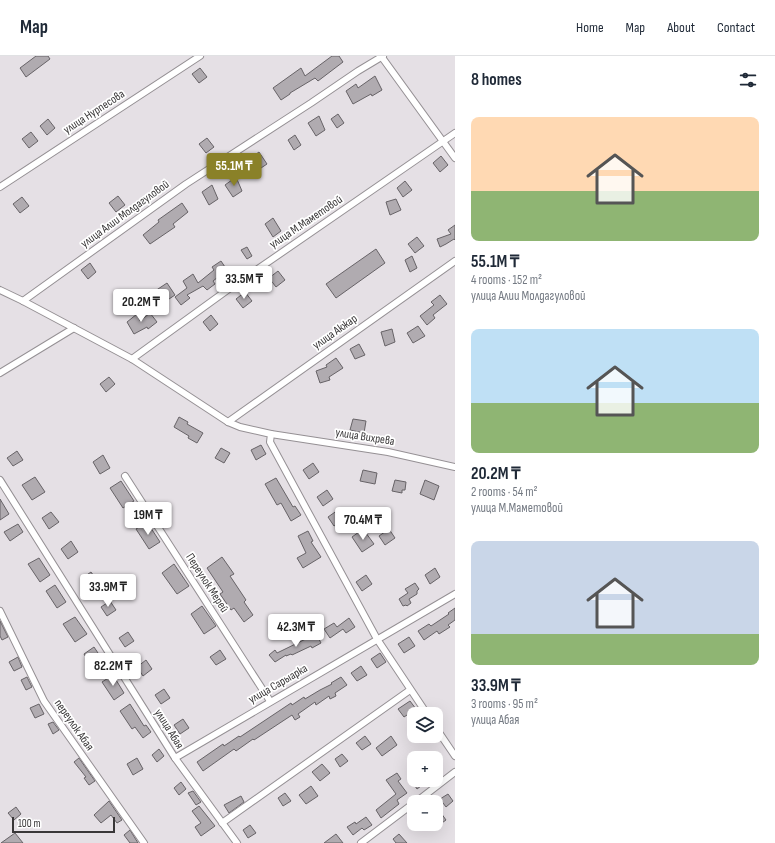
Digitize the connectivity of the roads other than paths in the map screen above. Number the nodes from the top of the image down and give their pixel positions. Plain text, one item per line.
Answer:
1 (200, 56) edge
2 (382, 56) edge
3 (455, 133) edge
4 (444, 141) junction
5 (455, 158) edge
6 (0, 187) edge
7 (455, 261) edge
8 (0, 290) edge
9 (23, 301) junction
10 (74, 328) junction
11 (132, 359) junction
12 (0, 374) edge
13 (228, 422) junction
14 (271, 434) junction
15 (455, 467) edge
16 (125, 476) dead end
17 (0, 480) edge
18 (455, 594) edge
19 (0, 611) edge
20 (378, 640) junction
21 (410, 690) junction
22 (270, 701) junction
23 (422, 707) edge
24 (443, 738) edge
25 (455, 756) edge
26 (175, 758) junction
27 (455, 772) edge
28 (425, 795) edge
29 (407, 809) edge
30 (222, 823) junction
31 (369, 838) junction
32 (144, 843) edge
33 (237, 843) edge
34 (361, 843) edge
35 (374, 843) edge

1 - 6 street, улица Нурпесова
2 - 4 street
2 - 9 street, улица Алии Молдагуловой
3 - 4 street, улица М.Маметовой
4 - 5 street
4 - 11 street, улица М.Маметовой
7 - 13 street, улица Акжар
8 - 9 street, улица Вихрева
9 - 10 street, улица Вихрева
10 - 11 street, улица Вихрева
10 - 12 street
11 - 13 street, улица Вихрева
13 - 14 street, улица Вихрева
14 - 15 street, улица Вихрева
14 - 20 street
16 - 22 street, Переулок Мерей
17 - 26 street, улица Абая
18 - 20 street, улица Сарыарка
19 - 32 street, переулок Абая
20 - 21 street
20 - 22 street, улица Сарыарка
21 - 23 street
21 - 30 street
22 - 26 street, улица Сарыарка
24 - 25 street
26 - 30 street, улица Абая
27 - 28 street
29 - 31 street
30 - 33 street, улица Абая
31 - 34 street
31 - 35 street

